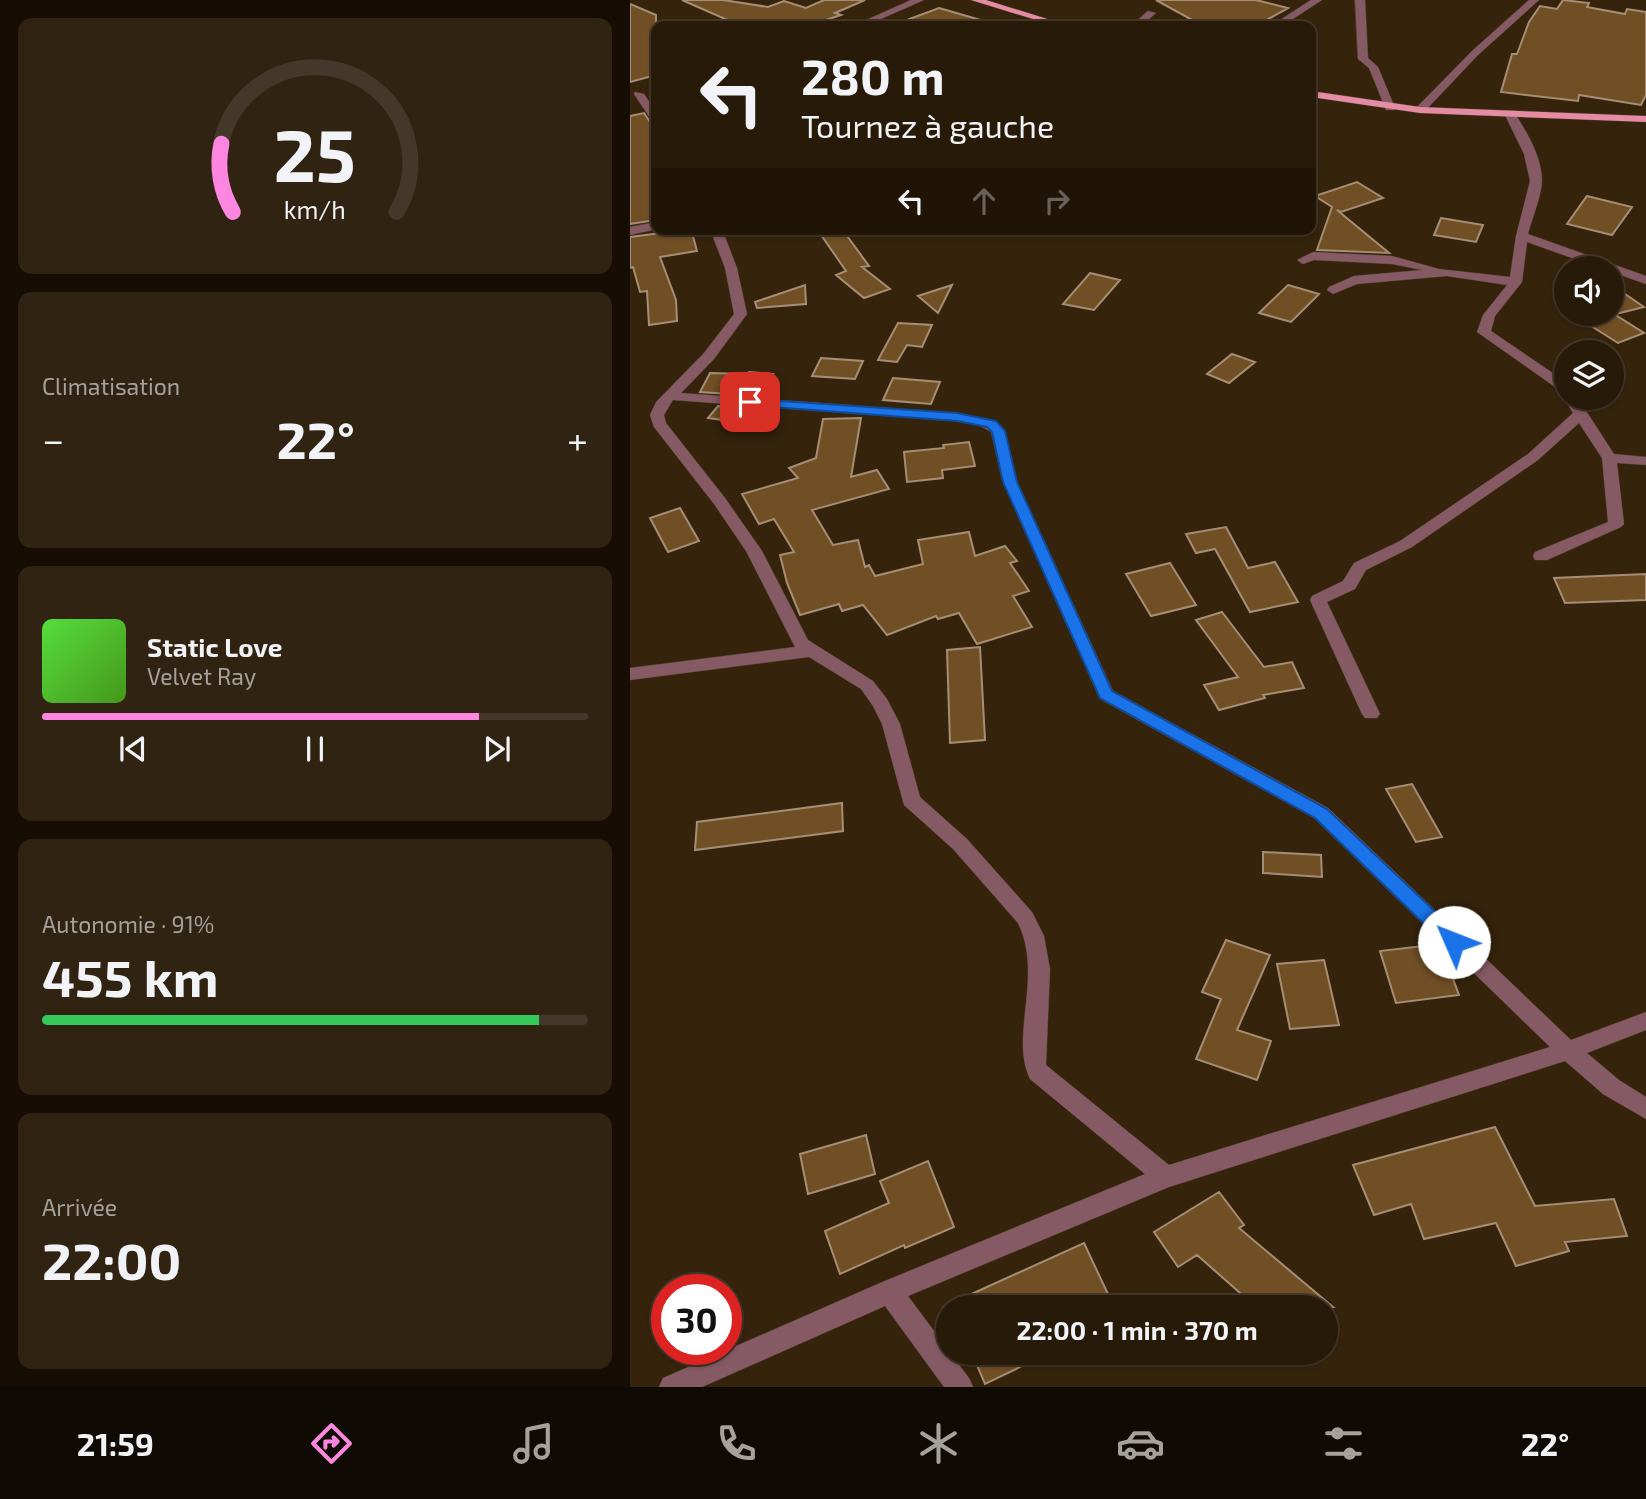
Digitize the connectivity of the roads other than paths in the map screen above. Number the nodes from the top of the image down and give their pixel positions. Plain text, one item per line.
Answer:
1 (919, 0) edge
2 (976, 0) edge
3 (1317, 0) edge
4 (1360, 0) edge
5 (1534, 0) edge
6 (1151, 13) dead end
7 (870, 21) edge
8 (1048, 21) edge
9 (1142, 21) edge
10 (1284, 21) edge
11 (639, 93) edge
12 (1316, 95) edge
13 (1390, 107) junction
14 (1420, 110) junction
15 (651, 111) edge
16 (1509, 113) junction
17 (1646, 120) edge
18 (651, 227) edge
19 (630, 231) edge
20 (718, 235) edge
21 (1522, 236) junction
22 (1303, 260) dead end
23 (1447, 272) junction
24 (1646, 280) edge
25 (1516, 282) junction
26 (1333, 290) dead end
27 (1554, 380) edge
28 (668, 397) junction
29 (1578, 410) edge
30 (1580, 414) junction
31 (1609, 458) junction
32 (1646, 461) edge
33 (1541, 556) dead end
34 (810, 651) junction
35 (630, 674) edge
36 (1371, 714) dead end
37 (1646, 1021) edge
38 (1569, 1051) junction
39 (1646, 1109) edge
40 (1166, 1177) junction
41 (889, 1292) junction
42 (673, 1387) edge
43 (960, 1387) edge

1 - 7 street
2 - 8 main road
3 - 10 street
4 - 13 street
5 - 14 street
6 - 9 street
11 - 15 street
12 - 13 main road
13 - 14 main road
14 - 16 main road
16 - 17 main road
16 - 21 street
18 - 19 street
20 - 28 street
21 - 24 street
21 - 25 street
22 - 23 street
23 - 25 street
23 - 26 street
25 - 27 street
28 - 34 street
28 - 38 street
29 - 30 street
30 - 31 street
30 - 36 street
31 - 32 street
31 - 33 street
34 - 35 street
34 - 40 street
37 - 38 street
38 - 39 street
38 - 40 street
40 - 41 street
41 - 42 street
41 - 43 street

